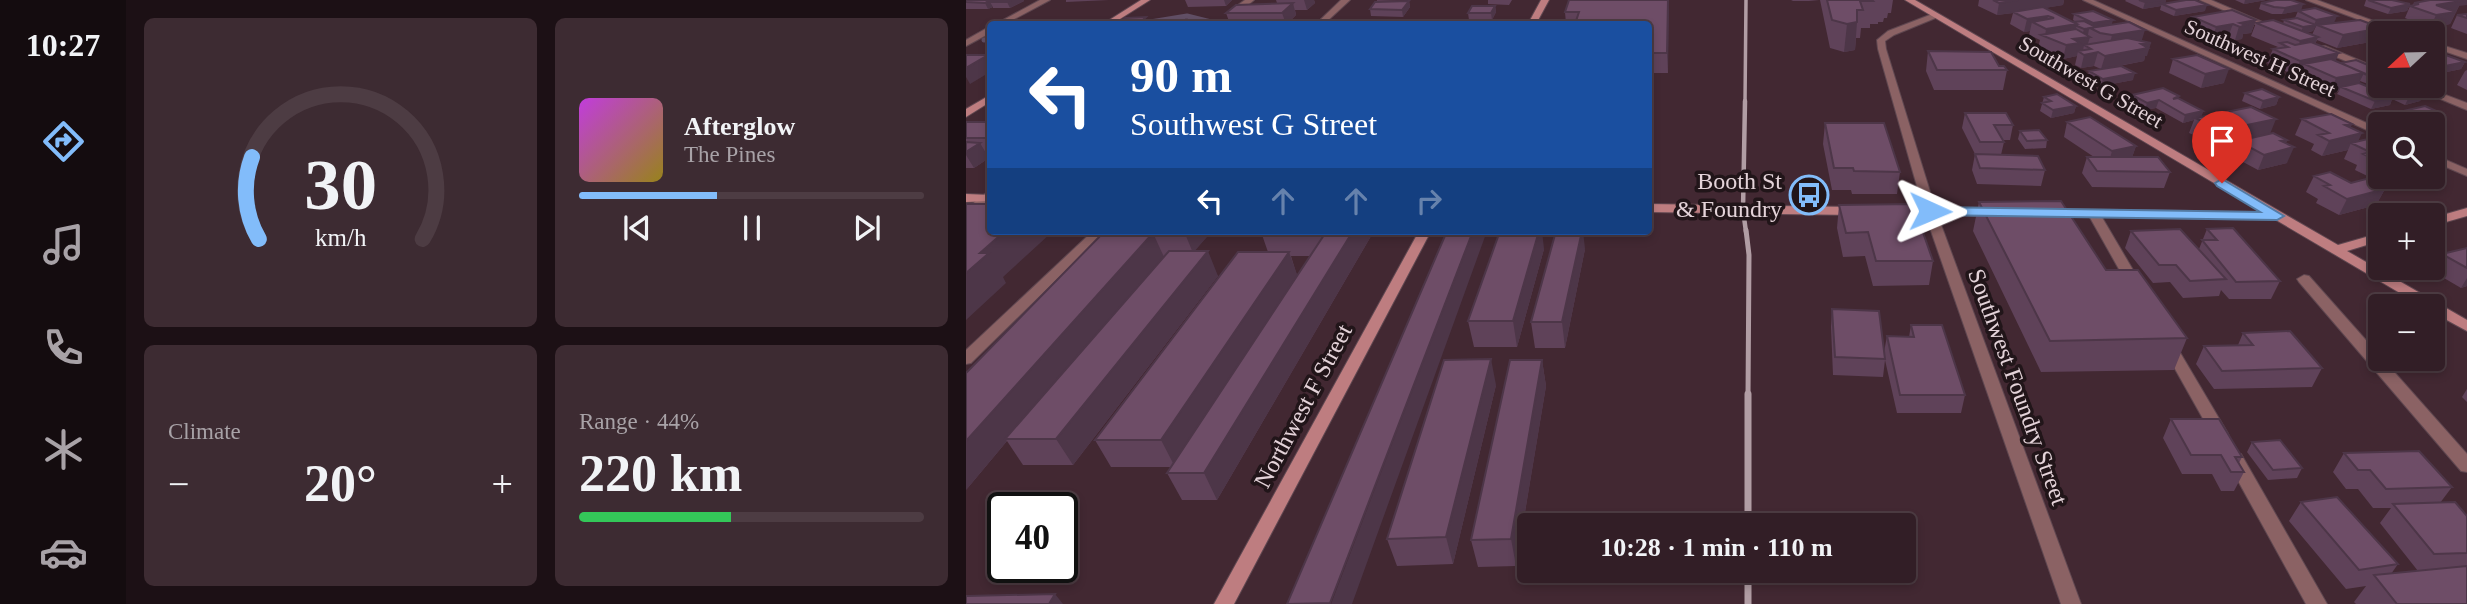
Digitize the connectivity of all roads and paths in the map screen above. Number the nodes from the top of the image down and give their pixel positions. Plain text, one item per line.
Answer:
1 (1046, 0) edge
2 (1146, 0) edge
3 (1250, 0) edge
4 (1346, 0) edge
5 (1545, 0) edge
6 (1909, 0) edge
7 (2087, 0) edge
8 (2203, 0) edge
9 (2310, 0) edge
10 (1234, 12) edge
11 (1935, 15) junction
12 (1006, 21) edge
13 (1112, 21) edge
14 (1323, 21) edge
15 (1534, 21) edge
16 (2369, 21) edge
17 (987, 32) edge
18 (2292, 36) edge
19 (966, 43) edge
20 (2317, 46) edge
21 (2445, 49) edge
22 (2467, 57) edge
23 (2368, 67) edge
24 (2444, 98) edge
25 (987, 100) edge
26 (2467, 107) edge
27 (966, 114) edge
28 (2368, 128) edge
29 (2445, 163) edge
30 (2467, 173) edge
31 (966, 198) edge
32 (987, 198) edge
33 (987, 200) edge
34 (1652, 208) edge
35 (1874, 211) edge
36 (1888, 211) edge
37 (1930, 211) junction
38 (2012, 212) edge
39 (2467, 212) edge
40 (2039, 213) edge
41 (2094, 214) junction
42 (966, 215) edge
43 (2277, 216) junction
44 (2445, 218) edge
45 (1096, 235) edge
46 (1423, 235) edge
47 (2368, 241) edge
48 (2336, 250) junction
49 (2304, 279) dead end
50 (2411, 294) edge
51 (2141, 296) edge
52 (2445, 314) edge
53 (2467, 327) edge
54 (2161, 332) edge
55 (966, 359) edge
56 (2467, 466) edge
57 (1224, 604) edge
58 (2071, 604) edge
59 (2317, 604) edge

1 - 12 street
2 - 13 main road
3 - 10 street
4 - 14 street
5 - 15 main road
6 - 11 main road, Southwest G Street
7 - 28 street, Southwest H Street
8 - 18 street
9 - 16 street
11 - 37 street, Southwest Foundry Street
11 - 43 main road, Southwest G Street
17 - 19 street
20 - 23 street
21 - 22 street
24 - 26 street
25 - 27 main road
29 - 30 street
31 - 32 main road
33 - 42 street
34 - 35 main road
36 - 37 main road
37 - 38 main road
37 - 58 street, Southwest Foundry Street
39 - 44 main road
40 - 41 main road
41 - 43 main road
41 - 51 street
43 - 48 main road, Southwest G Street
45 - 55 street
46 - 57 main road, Northwest F Street
47 - 48 main road
48 - 50 main road, Southwest G Street
49 - 56 street
52 - 53 main road, Southwest G Street
54 - 59 street

